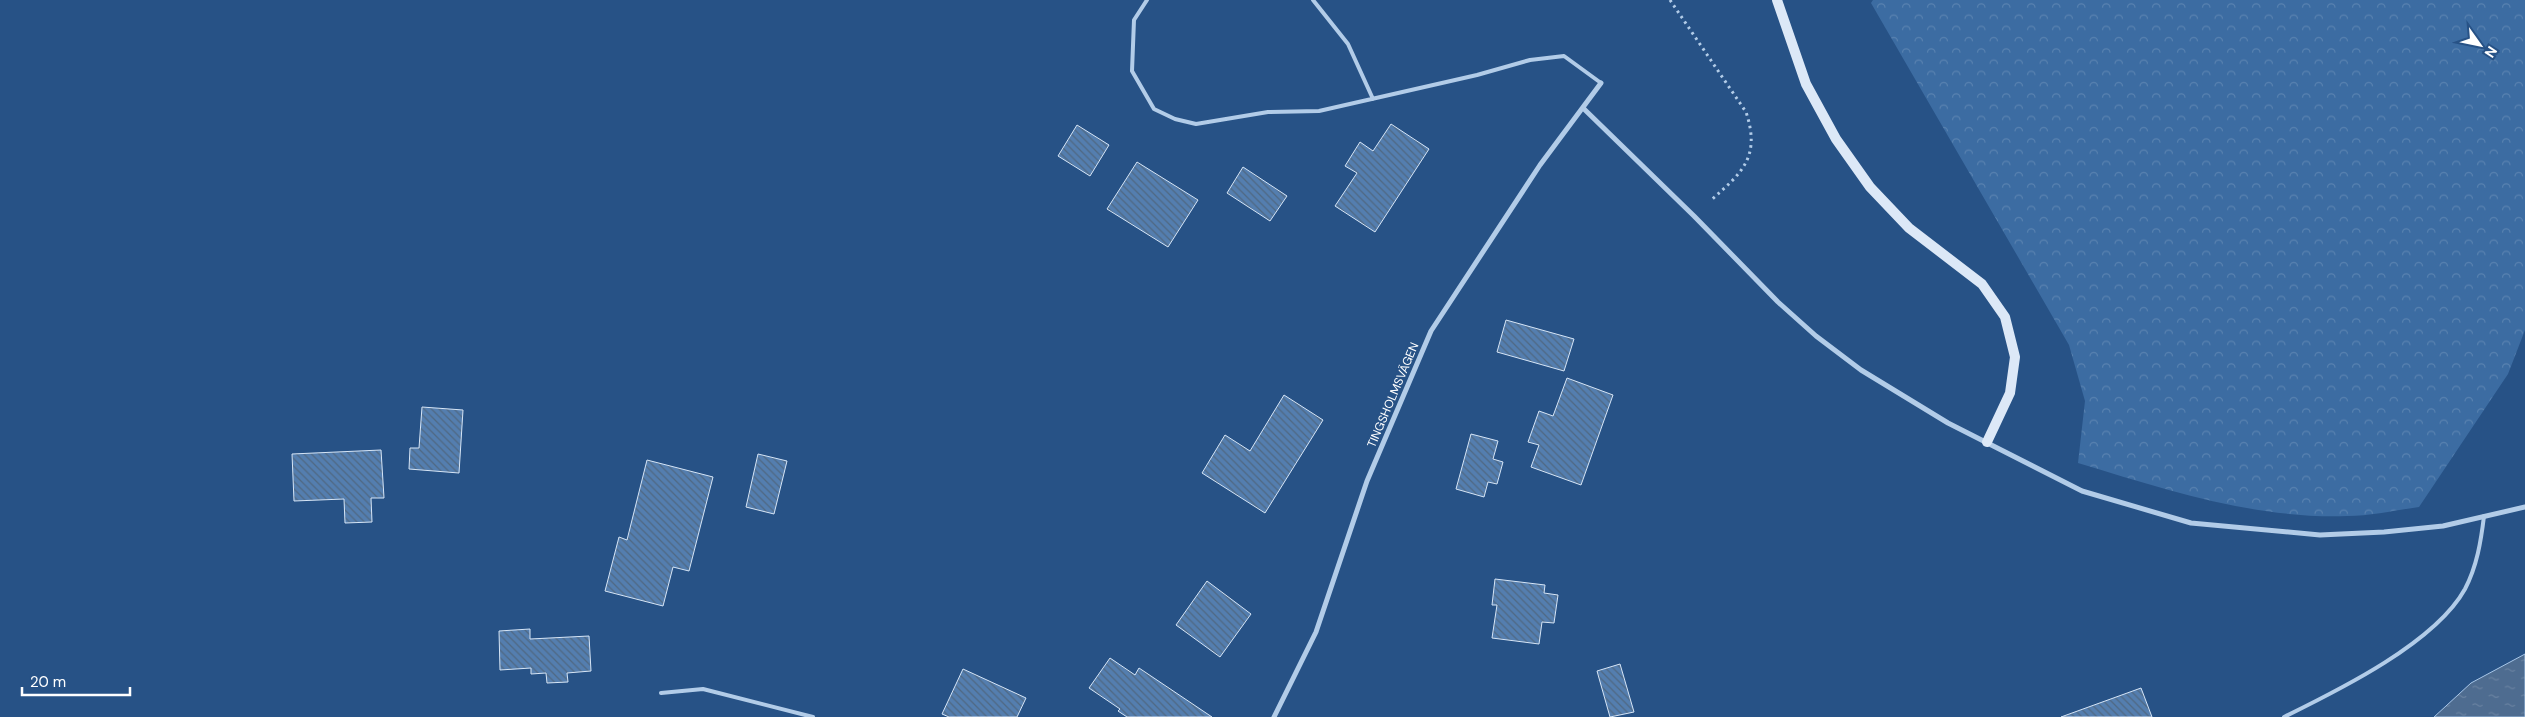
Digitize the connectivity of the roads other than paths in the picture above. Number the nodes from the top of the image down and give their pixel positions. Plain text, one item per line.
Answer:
1 (1146, 0) edge
2 (1313, 0) edge
3 (1777, 0) edge
4 (1601, 83) joint
5 (1373, 99) junction
6 (1582, 108) junction
7 (1987, 442) junction
8 (2525, 507) edge
9 (2484, 516) junction
10 (661, 693) dead end
11 (813, 717) edge
12 (1274, 717) edge
13 (2284, 717) edge

1 - 5 lane
2 - 5 lane
3 - 7 street
4 - 5 lane
4 - 6 street, TINGSHOLMSVÄGEN
6 - 7 street
6 - 12 street, TINGSHOLMSVÄGEN
7 - 9 street
8 - 9 street
9 - 13 lane
10 - 11 lane

